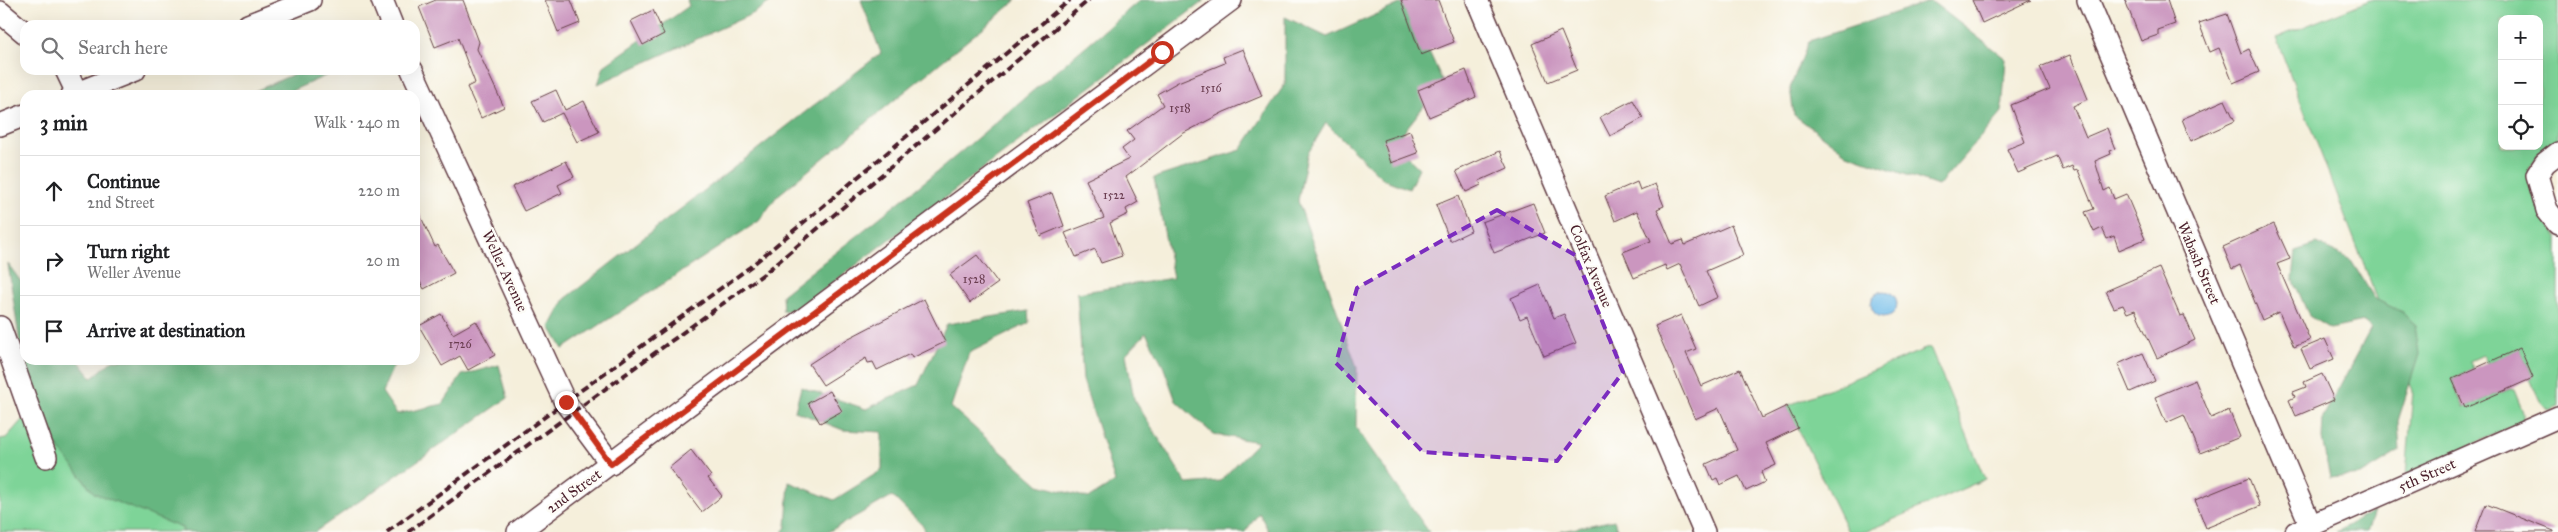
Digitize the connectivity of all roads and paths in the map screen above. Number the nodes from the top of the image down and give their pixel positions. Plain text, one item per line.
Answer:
1 (310, 0) edge
2 (382, 0) edge
3 (1232, 0) edge
4 (1478, 0) edge
5 (2088, 0) edge
6 (0, 12) edge
7 (260, 20) edge
8 (390, 20) edge
9 (20, 29) edge
10 (68, 75) edge
11 (122, 75) edge
12 (414, 75) edge
13 (74, 90) edge
14 (85, 90) edge
15 (20, 117) edge
16 (0, 125) edge
17 (2558, 153) edge
18 (2558, 224) edge
19 (0, 327) edge
20 (2558, 417) edge
21 (46, 457) dead end
22 (611, 464) junction
23 (2303, 529) edge
24 (518, 532) edge
25 (1704, 532) edge

1 - 7 street
2 - 8 street
3 - 22 street, 2nd Street
4 - 25 street, Colfax Avenue
5 - 23 street, Wabash Street
6 - 9 street
10 - 13 street
11 - 14 street
12 - 22 street, Weller Avenue
15 - 16 street
17 - 18 street
19 - 21 street
20 - 23 street, 5th Street
22 - 24 street, 2nd Street

